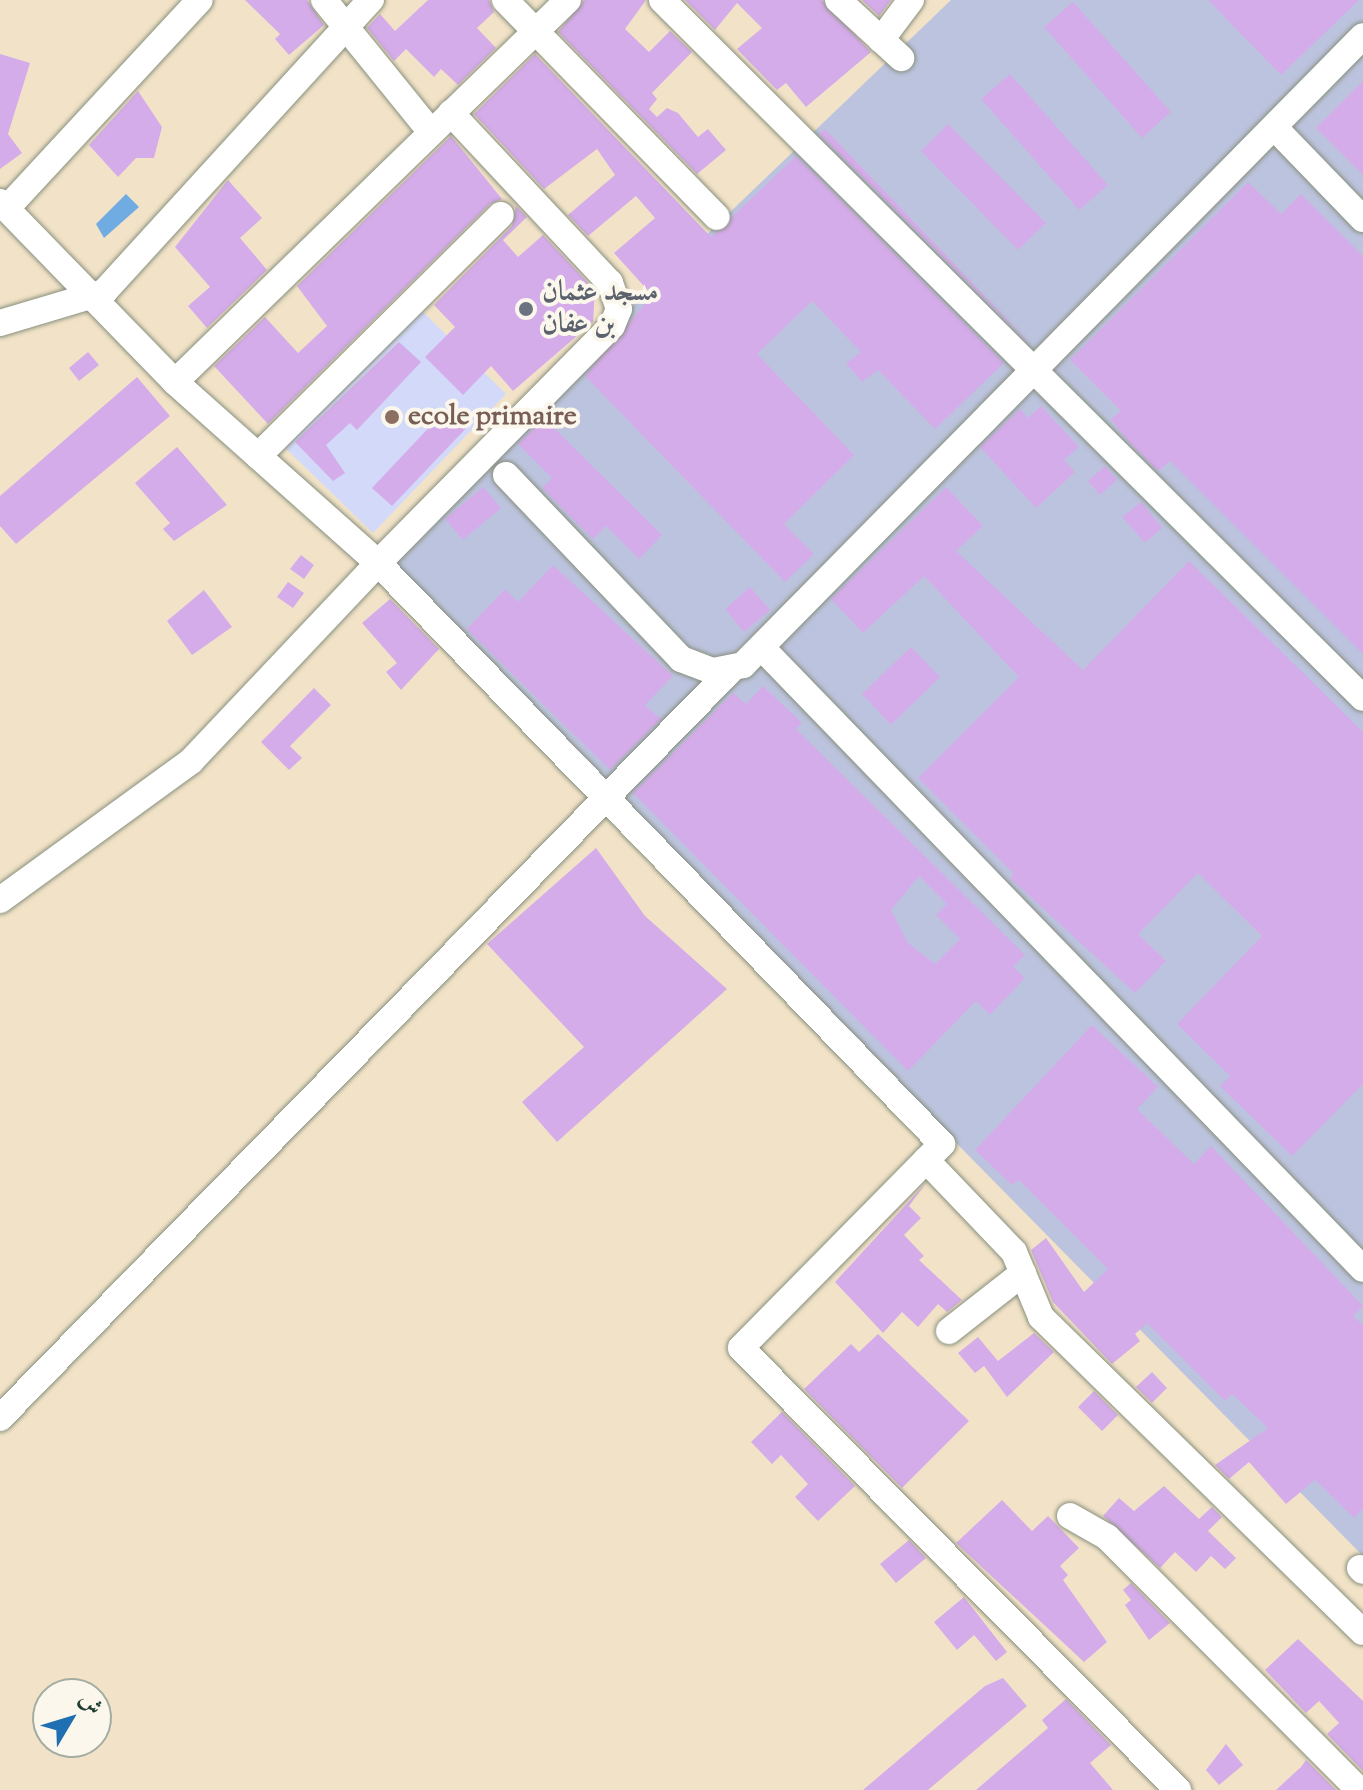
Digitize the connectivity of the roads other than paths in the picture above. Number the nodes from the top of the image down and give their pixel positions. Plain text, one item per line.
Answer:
1 (200, 0) edge
2 (324, 0) edge
3 (371, 0) edge
4 (505, 0) edge
5 (568, 0) edge
6 (662, 0) edge
7 (838, 0) edge
8 (911, 0) edge
9 (348, 29) junction
10 (532, 35) junction
11 (1363, 36) edge
12 (881, 40) junction
13 (901, 58) dead end
14 (451, 113) junction
15 (1276, 129) junction
16 (431, 132) junction
17 (4, 204) edge
18 (501, 215) dead end
19 (717, 217) dead end
20 (1363, 219) edge
21 (88, 295) junction
22 (0, 323) edge
23 (1038, 370) junction
24 (175, 382) junction
25 (258, 456) junction
26 (506, 475) dead end
27 (378, 563) junction
28 (764, 650) junction
29 (729, 672) junction
30 (1363, 698) edge
31 (607, 798) junction
32 (0, 900) edge
33 (926, 1160) junction
34 (1363, 1269) edge
35 (1023, 1273) junction
36 (949, 1331) dead end
37 (0, 1418) edge
38 (1070, 1516) dead end
39 (1363, 1632) edge
40 (1178, 1790) edge
41 (1359, 1790) edge

1 - 17 street
2 - 9 street
3 - 9 street
4 - 10 street
5 - 10 street
6 - 23 street
7 - 12 street
8 - 12 street
9 - 16 street
9 - 21 street
10 - 14 street
10 - 19 street
11 - 15 street
12 - 13 street
14 - 16 street
14 - 27 street
15 - 20 street
15 - 23 street
16 - 24 street
17 - 21 street
18 - 25 street
21 - 22 street
21 - 24 street
23 - 28 street
23 - 30 street
24 - 25 street
25 - 27 street
26 - 29 street
27 - 31 street
27 - 32 street
28 - 29 street
28 - 34 street
29 - 31 street
31 - 33 street
31 - 37 street
33 - 35 street
33 - 40 street
35 - 36 street
35 - 39 street
38 - 41 street

